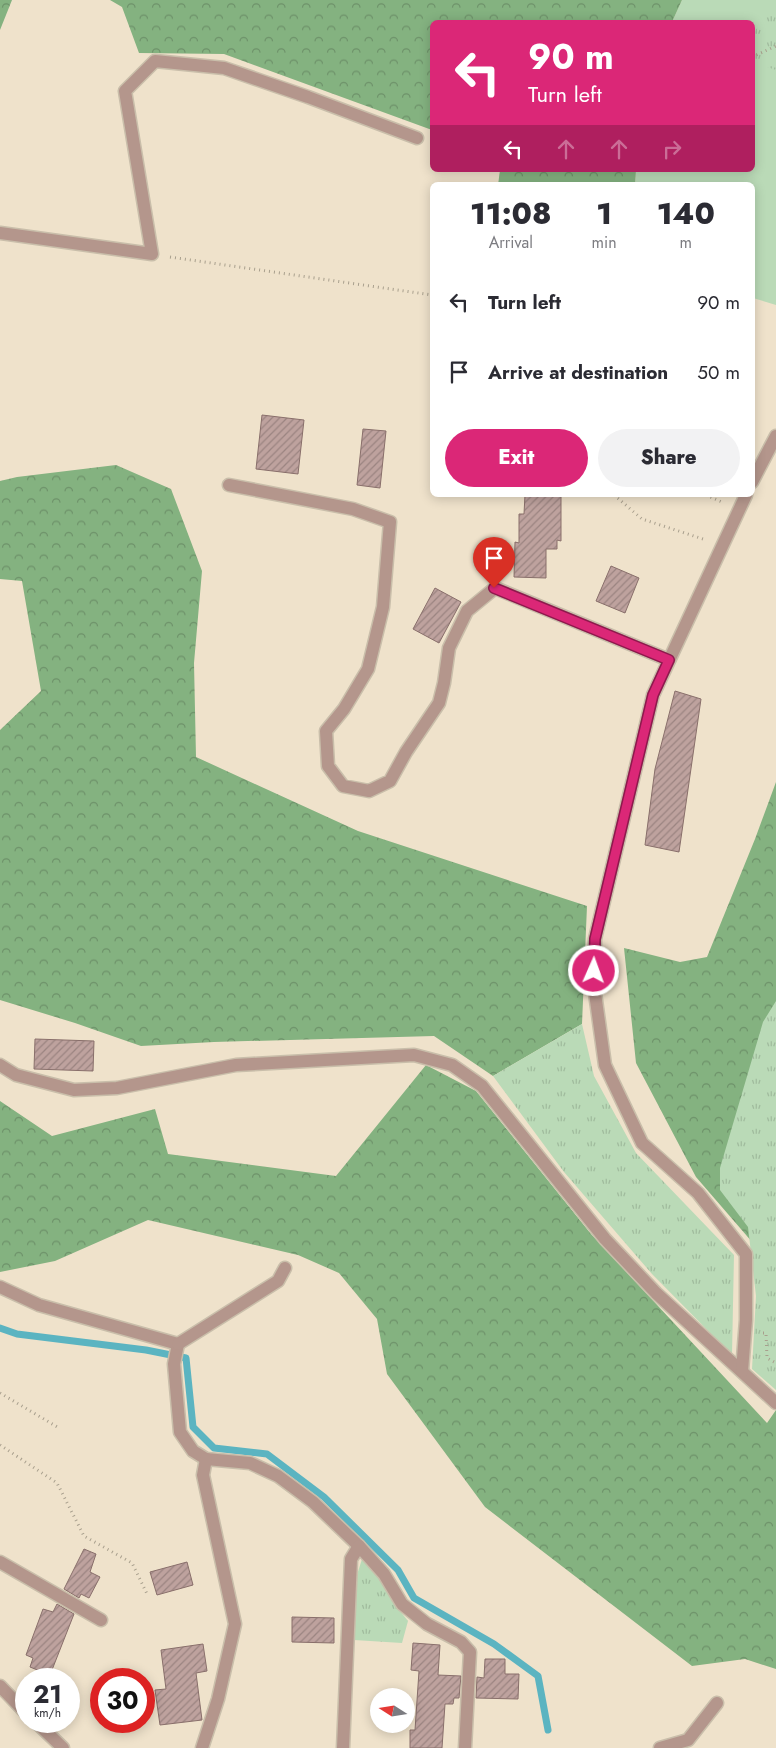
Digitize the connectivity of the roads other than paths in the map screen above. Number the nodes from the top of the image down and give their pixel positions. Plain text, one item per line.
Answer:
1 (417, 138) dead end
2 (0, 233) edge
3 (776, 436) edge
4 (755, 476) edge
5 (229, 485) dead end
6 (745, 497) edge
7 (669, 660) junction
8 (0, 1065) edge
9 (285, 1268) dead end
10 (0, 1288) edge
11 (178, 1344) junction
12 (742, 1371) junction
13 (776, 1403) edge
14 (206, 1459) junction
15 (359, 1546) junction
16 (0, 1562) edge
17 (101, 1620) dead end
18 (0, 1686) edge
19 (15, 1702) edge
20 (717, 1703) dead end
21 (47, 1733) edge
22 (63, 1748) edge
23 (202, 1748) edge
24 (343, 1748) edge
25 (465, 1748) edge
26 (660, 1748) edge

1 - 2 street
3 - 4 street
5 - 7 street
6 - 7 street
7 - 12 street
8 - 12 street
9 - 11 street
10 - 11 street
11 - 14 street
12 - 13 street
14 - 15 street
14 - 23 street
15 - 24 street
15 - 25 street
16 - 17 street
18 - 19 street
20 - 26 street
21 - 22 street

